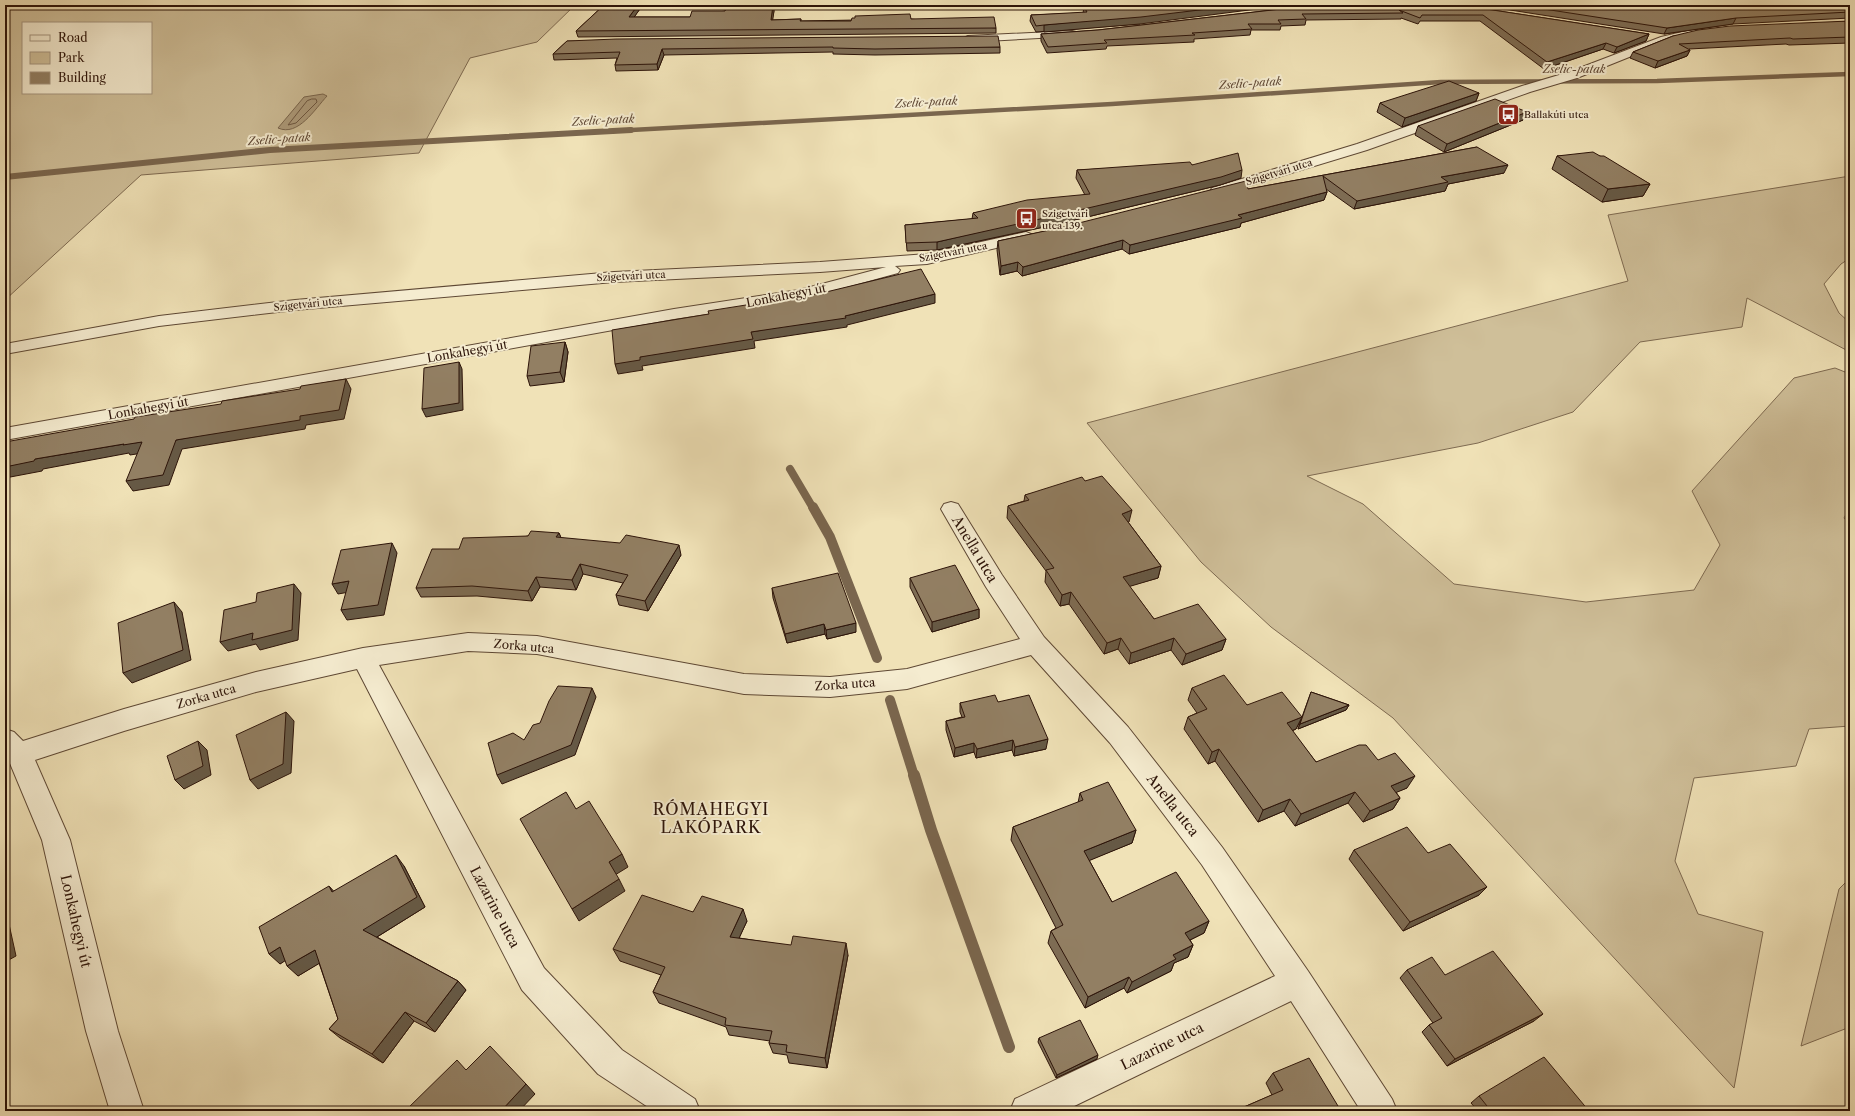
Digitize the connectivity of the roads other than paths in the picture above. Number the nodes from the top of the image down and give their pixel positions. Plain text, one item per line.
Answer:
1 (1708, 30) edge
2 (1082, 33) edge
3 (1642, 35) edge
4 (958, 39) edge
5 (1665, 39) junction
6 (1202, 194) edge
7 (1043, 234) edge
8 (927, 259) junction
9 (5, 349) edge
10 (5, 434) edge
11 (951, 509) dead end
12 (1036, 644) junction
13 (363, 658) junction
14 (12, 747) edge
15 (1297, 982) junction
16 (127, 1111) edge
17 (683, 1111) edge
18 (1027, 1111) edge
19 (1380, 1111) edge

1 - 5 street, Szigetvári utca
2 - 4 street
3 - 5 street
5 - 6 street, Szigetvári utca
7 - 8 street, Szigetvári utca
8 - 9 street, Szigetvári utca
8 - 10 street, Lonkahegyi út
11 - 12 street, Anella utca
12 - 13 street, Zorka utca
12 - 15 street, Anella utca
13 - 14 street, Zorka utca
13 - 17 street, Lazarine utca
14 - 16 street, Lonkahegyi út
15 - 18 street, Lazarine utca
15 - 19 street, Anella utca

